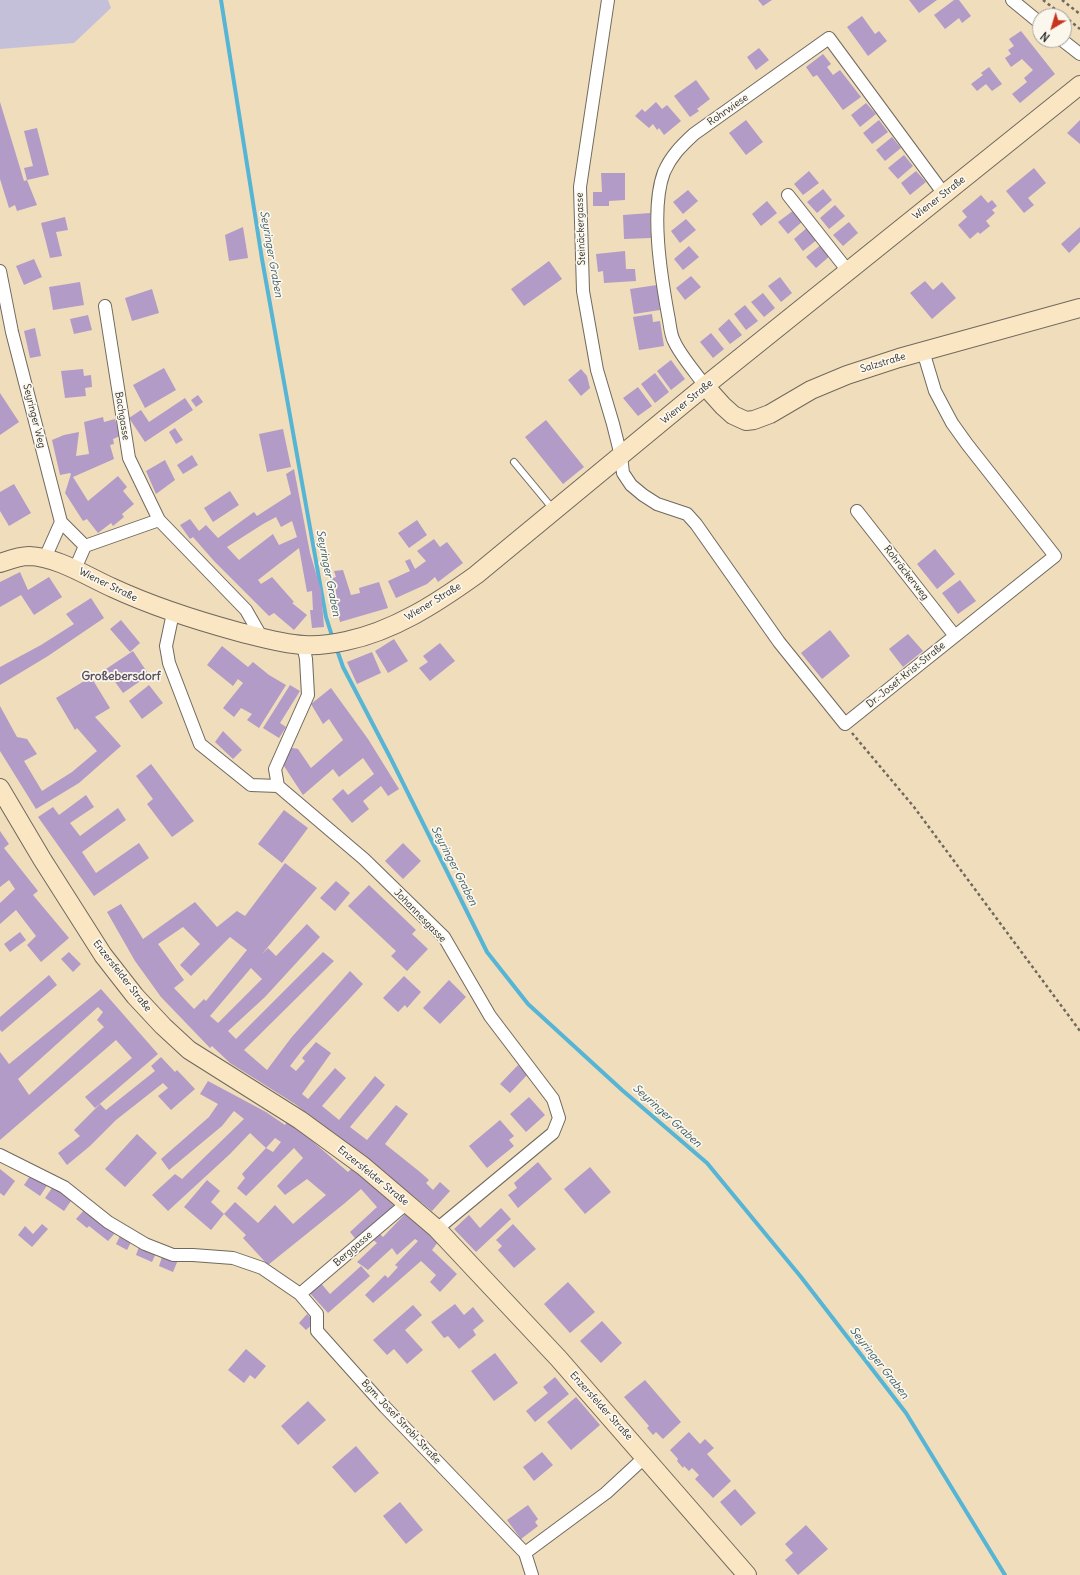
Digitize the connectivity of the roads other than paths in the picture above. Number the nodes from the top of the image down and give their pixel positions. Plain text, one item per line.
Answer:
1 (608, 0) edge
2 (1012, 0) edge
3 (1032, 16) edge
4 (1072, 48) edge
5 (1080, 54) edge
6 (1080, 85) edge
7 (944, 194) junction
8 (788, 195) dead end
9 (0, 271) edge
10 (848, 271) junction
11 (105, 306) dead end
12 (1080, 308) edge
13 (923, 352) junction
14 (705, 386) junction
15 (621, 456) junction
16 (514, 462) dead end
17 (554, 510) junction
18 (857, 511) dead end
19 (159, 520) junction
20 (61, 522) junction
21 (86, 546) junction
22 (45, 558) junction
23 (0, 563) edge
24 (75, 569) junction
25 (174, 613) junction
26 (955, 636) junction
27 (262, 638) junction
28 (308, 645) junction
29 (278, 786) junction
30 (0, 788) edge
31 (0, 1155) edge
32 (407, 1203) junction
33 (437, 1229) junction
34 (300, 1294) junction
35 (645, 1457) junction
36 (525, 1553) junction
37 (532, 1575) edge
38 (748, 1575) edge

1 - 15 street, Steinäckergasse
2 - 3 street
4 - 5 street
6 - 7 street, Wiener Straße
7 - 10 street, Wiener Straße
7 - 14 street, Rohrwiese
8 - 10 street
9 - 20 street, Seyringer Weg
10 - 14 street, Wiener Straße
11 - 19 street, Bachgasse
12 - 13 street, Salzstraße
13 - 14 street, Salzstraße
13 - 26 street, Dr.-Josef-Krist-Straße
14 - 15 street, Wiener Straße
15 - 17 street, Wiener Straße
15 - 26 street, Dr.-Josef-Krist-Straße
16 - 17 lane
17 - 28 street, Wiener Straße
18 - 26 street, Rohräckerweg
19 - 21 street
19 - 27 street
20 - 21 street
20 - 22 street
21 - 24 street
22 - 23 street, Wiener Straße
22 - 24 street, Wiener Straße
24 - 25 street, Wiener Straße
25 - 27 street, Wiener Straße
25 - 29 street
27 - 28 street, Wiener Straße
28 - 29 street
29 - 33 street, Johannesgasse
30 - 32 street, Enzersfelder Straße
31 - 34 street, Bgm. Josef Strobl-Straße
32 - 33 street, Enzersfelder Straße
32 - 34 street, Berggasse
33 - 35 street, Enzersfelder Straße
34 - 36 street, Bgm. Josef Strobl-Straße
35 - 36 street
35 - 38 street, Enzersfelder Straße
36 - 37 street

